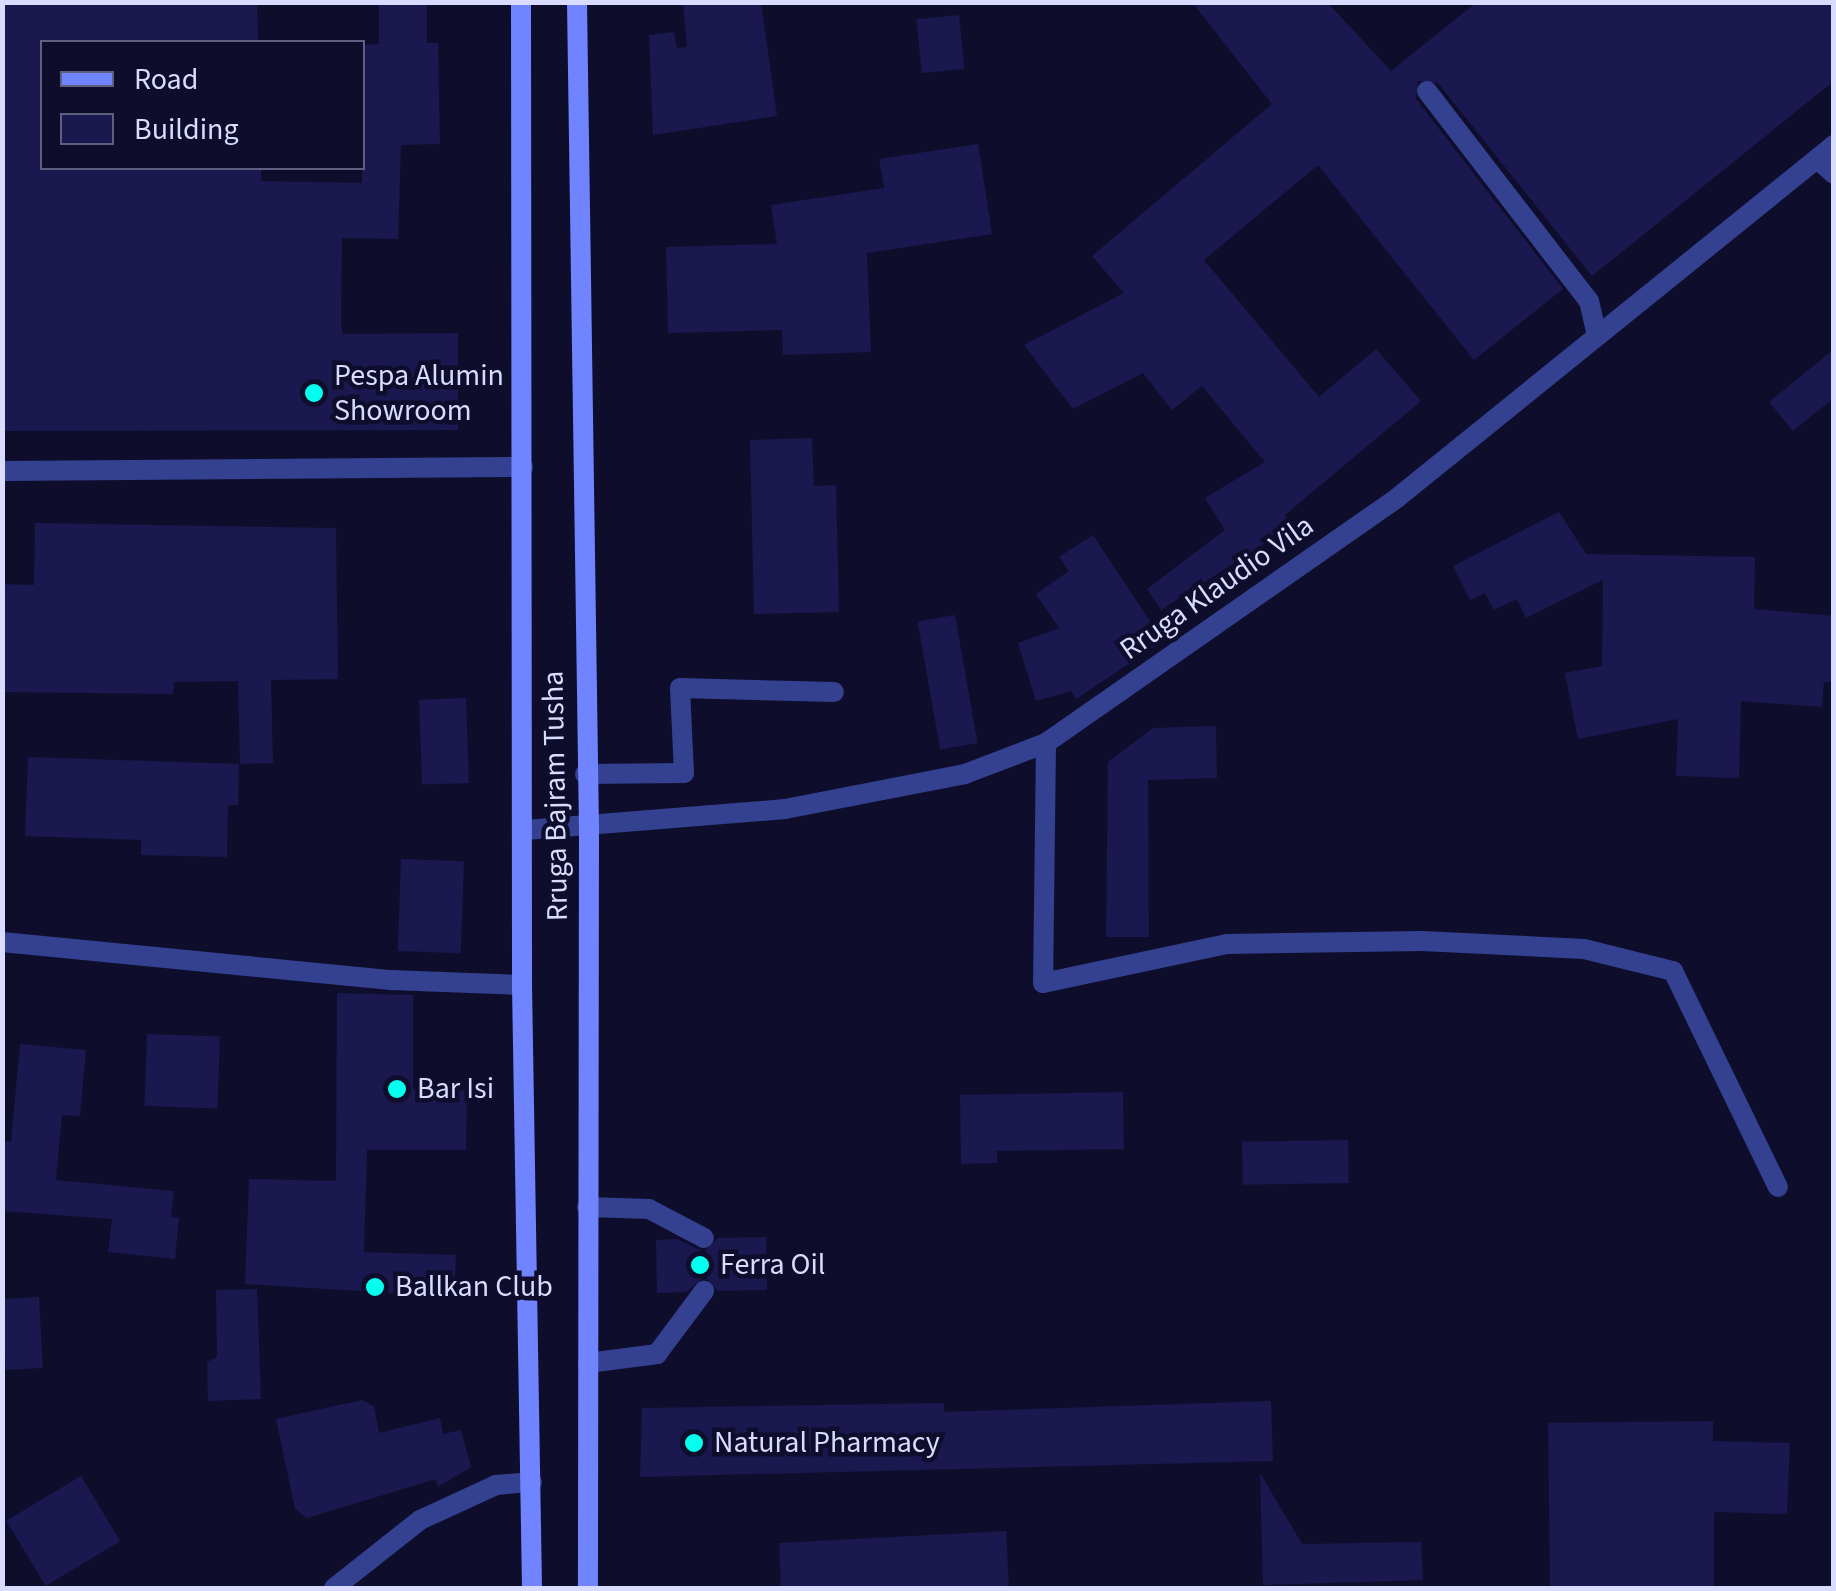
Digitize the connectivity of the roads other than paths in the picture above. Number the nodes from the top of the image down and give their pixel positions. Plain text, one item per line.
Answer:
1 (521, 2) edge
2 (577, 2) edge
3 (1427, 90) dead end
4 (1834, 145) edge
5 (1817, 159) junction
6 (1834, 174) edge
7 (1597, 335) junction
8 (523, 467) junction
9 (2, 472) edge
10 (834, 692) dead end
11 (1046, 744) junction
12 (585, 774) junction
13 (589, 827) junction
14 (525, 830) junction
15 (2, 942) edge
16 (522, 985) junction
17 (1778, 1187) dead end
18 (587, 1207) junction
19 (704, 1238) dead end
20 (704, 1292) dead end
21 (588, 1363) junction
22 (532, 1482) junction
23 (334, 1588) edge
24 (532, 1588) edge
25 (588, 1588) edge

1 - 8 main road, Rruga Bajram Tusha
2 - 12 main road, Rruga Bajram Tusha
3 - 7 street
4 - 5 street, Rruga Klaudio Vila
5 - 6 street
5 - 7 street, Rruga Klaudio Vila
7 - 11 street, Rruga Klaudio Vila
8 - 9 street
8 - 14 main road, Rruga Bajram Tusha
10 - 12 street
11 - 13 street, Rruga Klaudio Vila
11 - 17 street
12 - 13 main road, Rruga Bajram Tusha
13 - 14 street, Rruga Klaudio Vila
13 - 18 main road, Rruga Bajram Tusha
14 - 16 main road, Rruga Bajram Tusha
15 - 16 street
16 - 22 main road, Rruga Bajram Tusha
18 - 19 street
18 - 21 main road, Rruga Bajram Tusha
20 - 21 street
21 - 25 main road, Rruga Bajram Tusha
22 - 23 street
22 - 24 main road, Rruga Bajram Tusha

